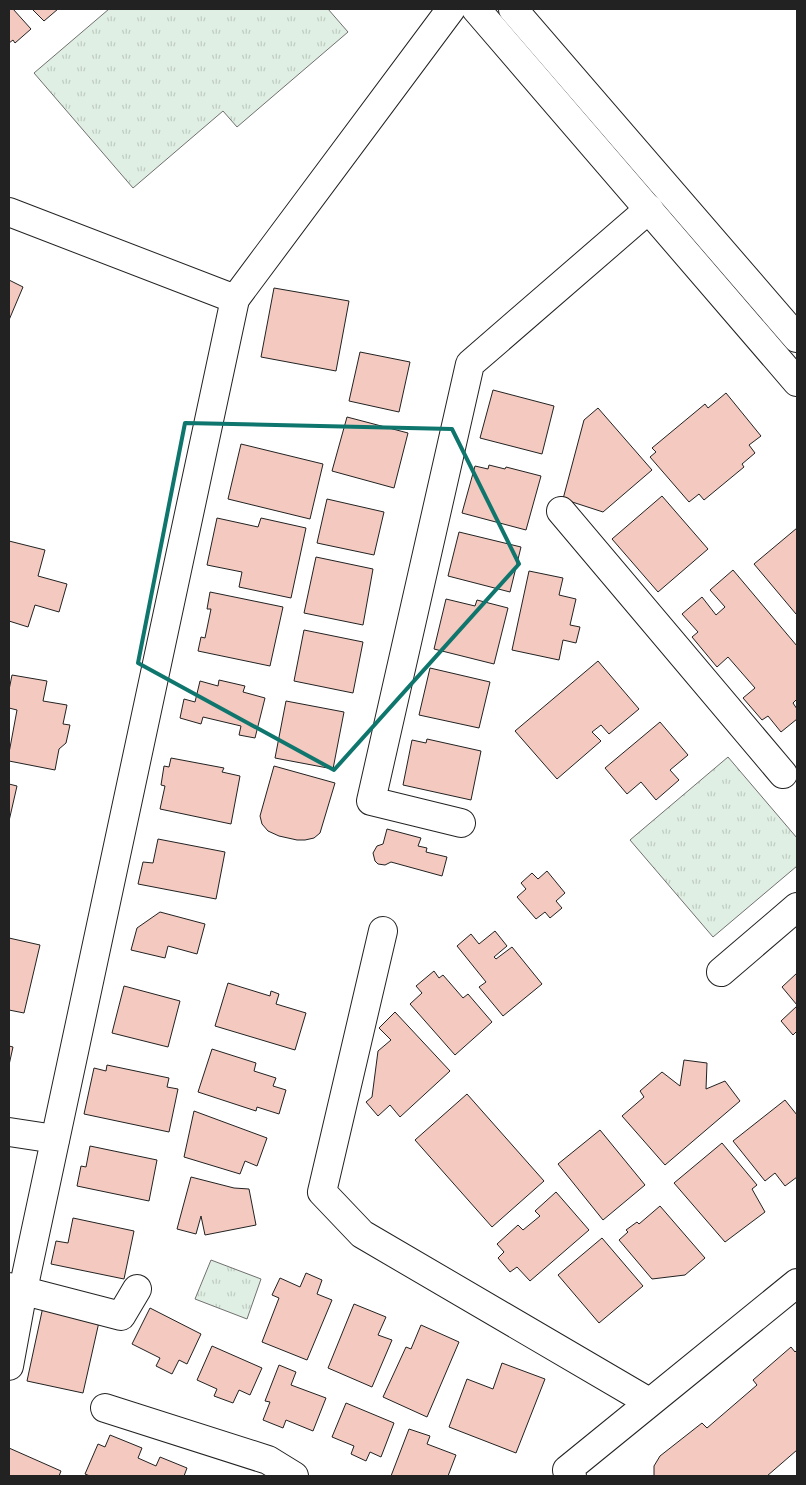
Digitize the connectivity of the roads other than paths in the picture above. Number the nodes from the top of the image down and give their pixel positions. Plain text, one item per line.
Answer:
1 (451, 9) edge
2 (476, 9) edge
3 (513, 9) edge
4 (649, 210) junction
5 (9, 212) edge
6 (235, 299) junction
7 (797, 338) edge
8 (797, 382) edge
9 (561, 511) dead end
10 (792, 776) edge
11 (461, 823) dead end
12 (797, 907) edge
13 (382, 930) dead end
14 (721, 972) dead end
15 (9, 1132) edge
16 (55, 1139) junction
17 (797, 1283) edge
18 (136, 1288) dead end
19 (16, 1289) edge
20 (9, 1366) edge
21 (650, 1402) junction
22 (105, 1408) dead end
23 (566, 1474) edge
24 (294, 1476) edge

1 - 6 street
2 - 4 street
3 - 7 street
4 - 8 street
4 - 11 street
5 - 6 street
6 - 16 street
9 - 10 street
12 - 14 street
13 - 21 street
15 - 16 street
16 - 19 street
17 - 21 street
18 - 19 street
19 - 20 street
21 - 23 street
22 - 24 street

